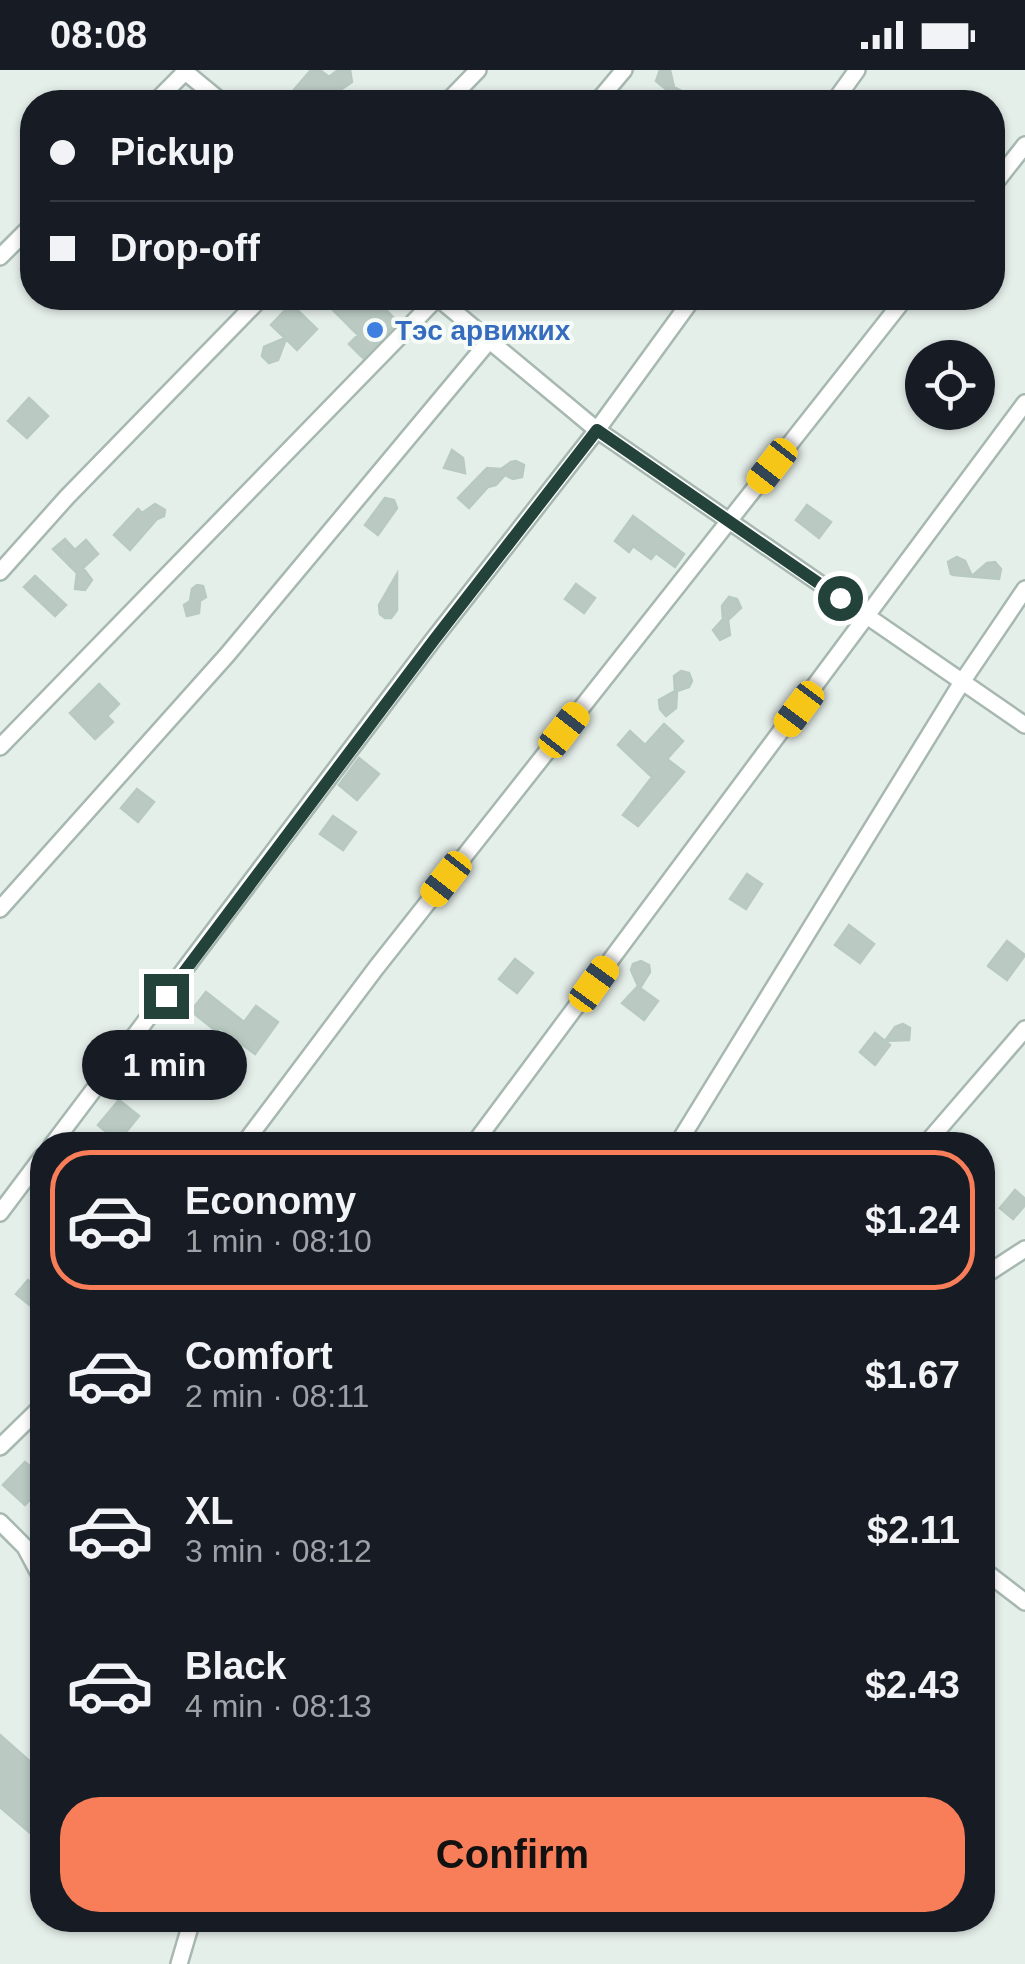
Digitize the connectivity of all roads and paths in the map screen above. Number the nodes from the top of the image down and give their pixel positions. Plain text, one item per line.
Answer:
1 (478, 70) edge
2 (624, 70) edge
3 (186, 71) edge
4 (167, 90) edge
5 (208, 90) edge
6 (459, 90) edge
7 (607, 90) edge
8 (1025, 145) edge
9 (1005, 170) edge
10 (20, 237) edge
11 (0, 257) edge
12 (249, 310) edge
13 (426, 310) edge
14 (452, 310) edge
15 (684, 310) edge
16 (896, 310) edge
17 (490, 342) junction
18 (1025, 403) edge
19 (597, 430) junction
20 (728, 522) junction
21 (0, 572) edge
22 (1025, 589) edge
23 (867, 618) junction
24 (962, 682) junction
25 (1025, 725) edge
26 (0, 747) edge
27 (0, 910) edge
28 (1025, 1028) edge
29 (62, 1132) edge
30 (253, 1132) edge
31 (484, 1132) edge
32 (685, 1132) edge
33 (936, 1132) edge
34 (30, 1173) edge
35 (0, 1213) edge
36 (1025, 1248) edge
37 (995, 1268) edge
38 (30, 1418) edge
39 (0, 1447) edge
40 (0, 1522) edge
41 (30, 1558) edge
42 (995, 1579) edge
43 (1025, 1602) edge
44 (188, 1932) edge
45 (179, 1964) edge

1 - 6 street
2 - 7 street
3 - 4 street
3 - 5 street
8 - 9 street
10 - 11 street
12 - 21 street
13 - 26 street
14 - 17 street
15 - 19 street
16 - 20 street
17 - 19 street
17 - 27 street
18 - 23 street
19 - 20 street
19 - 29 street
20 - 23 street
20 - 30 street
22 - 24 street
23 - 24 street
23 - 31 street
24 - 25 street
24 - 32 street
28 - 33 street
34 - 35 street
36 - 37 street
38 - 39 street
40 - 41 street
42 - 43 street
44 - 45 street

